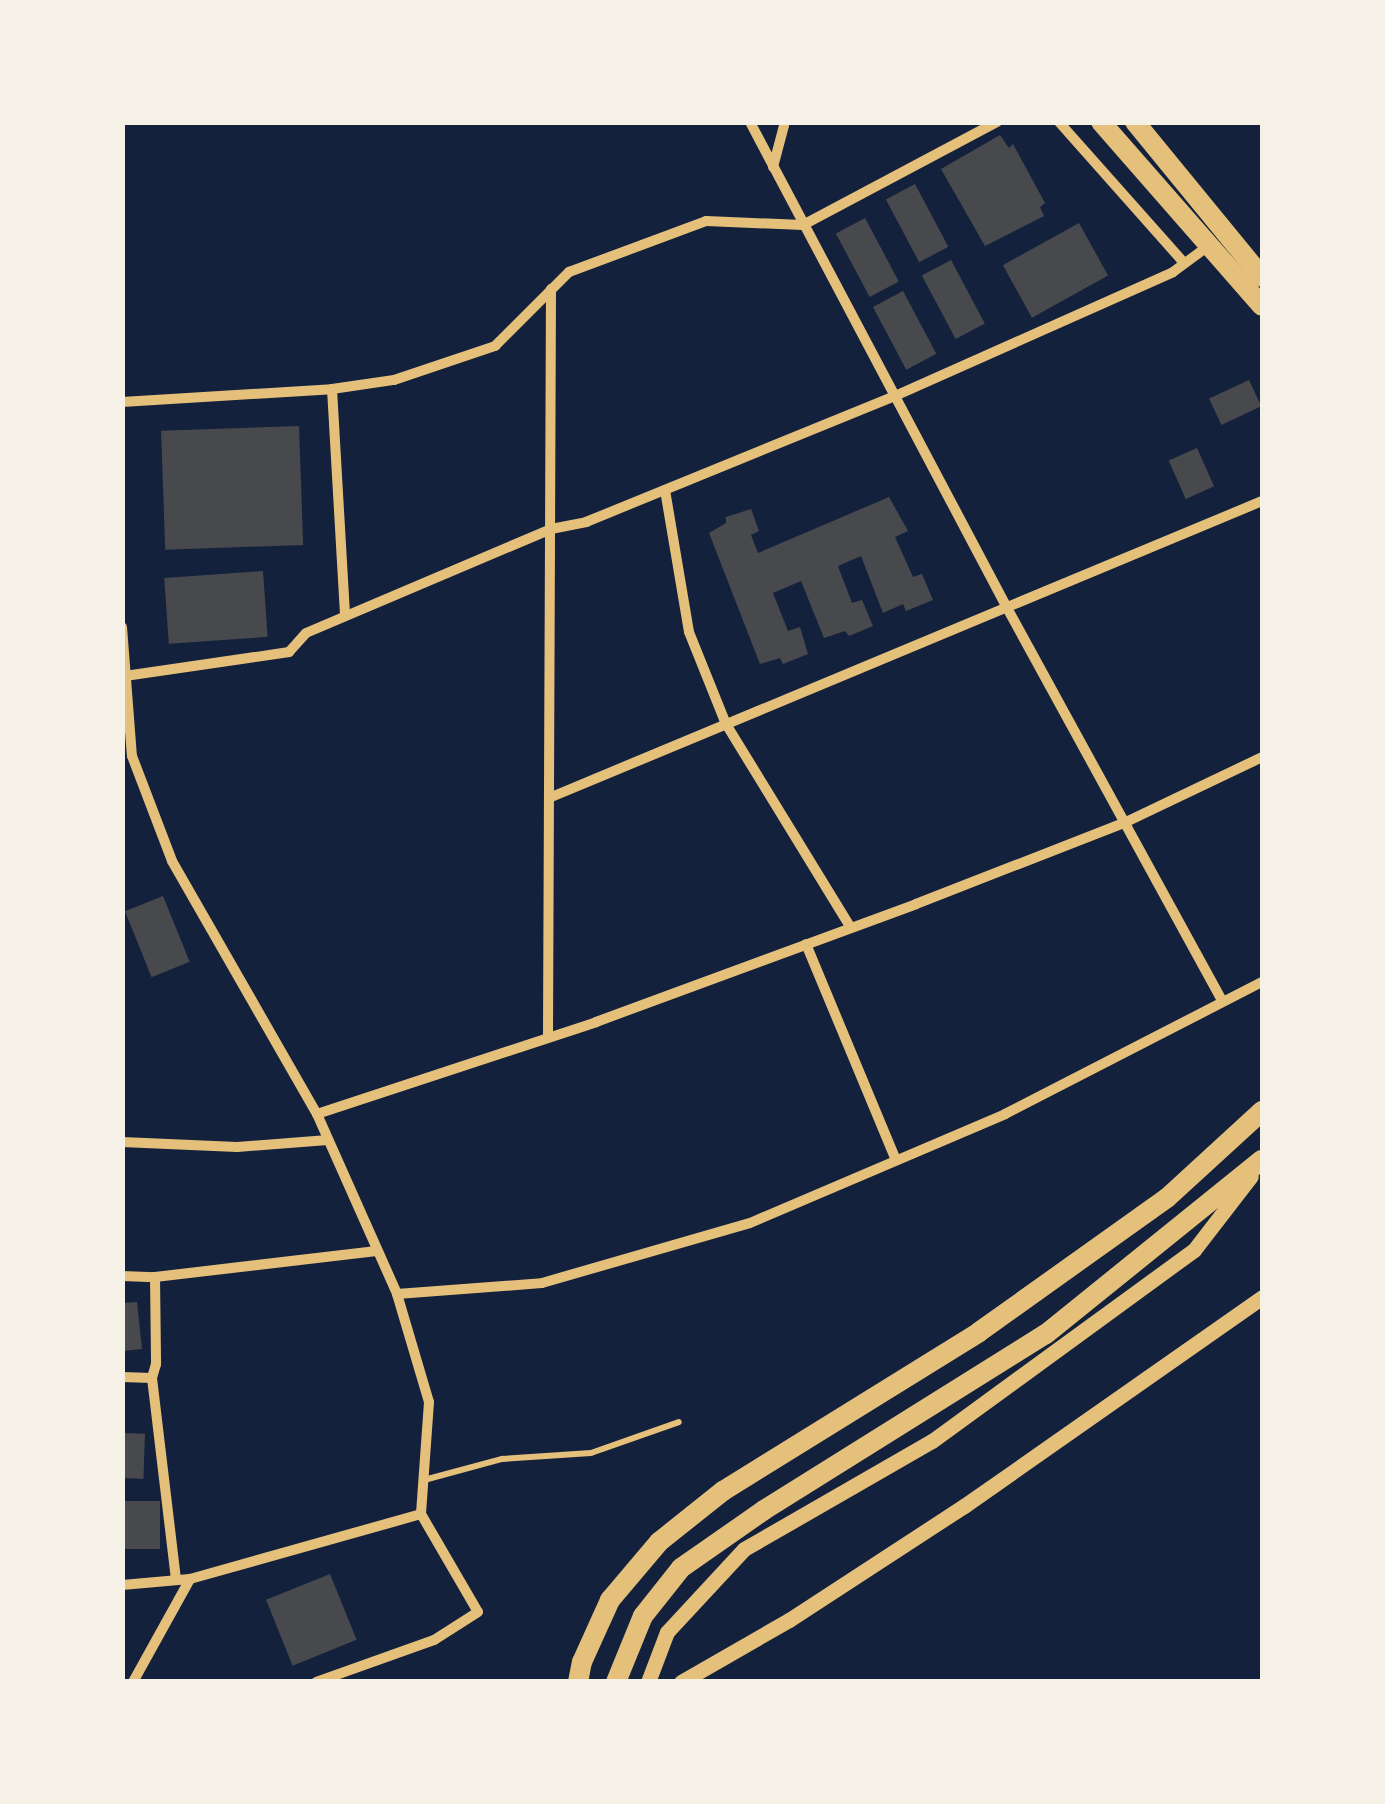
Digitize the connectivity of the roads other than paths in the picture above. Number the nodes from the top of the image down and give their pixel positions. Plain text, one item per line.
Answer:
1 (750, 122) edge
2 (785, 122) edge
3 (997, 122) edge
4 (1059, 122) edge
5 (1100, 122) edge
6 (1135, 122) edge
7 (773, 168) junction
8 (802, 225) junction
9 (1210, 244) junction
10 (1184, 263) junction
11 (1262, 278) edge
12 (551, 288) junction
13 (1262, 306) edge
14 (332, 389) junction
15 (895, 396) junction
16 (122, 402) edge
17 (666, 490) junction
18 (1262, 501) edge
19 (551, 529) junction
20 (1006, 606) junction
21 (345, 616) junction
22 (122, 626) edge
23 (125, 676) junction
24 (726, 724) junction
25 (127, 755) edge
26 (1262, 757) edge
27 (550, 798) junction
28 (1126, 822) junction
29 (851, 928) junction
30 (806, 944) junction
31 (1262, 982) edge
32 (1221, 999) junction
33 (548, 1036) junction
34 (1262, 1111) edge
35 (317, 1114) junction
36 (328, 1140) junction
37 (122, 1142) edge
38 (896, 1160) junction
39 (1262, 1160) edge
40 (376, 1252) junction
41 (122, 1276) edge
42 (155, 1278) junction
43 (397, 1294) junction
44 (1262, 1297) edge
45 (122, 1377) edge
46 (152, 1378) junction
47 (679, 1422) dead end
48 (424, 1480) junction
49 (421, 1514) junction
50 (190, 1579) junction
51 (176, 1580) junction
52 (122, 1585) edge
53 (133, 1682) edge
54 (316, 1682) edge
55 (578, 1682) edge
56 (616, 1682) edge
57 (648, 1682) edge
58 (681, 1682) edge

1 - 7 street
2 - 7 street
3 - 8 street
4 - 10 street
5 - 9 highway
6 - 11 highway
7 - 8 street
8 - 12 street
8 - 15 street
9 - 10 street
9 - 13 highway
10 - 15 street
12 - 14 street
12 - 19 street
14 - 16 street
14 - 21 street
15 - 17 street
15 - 20 street
17 - 19 street
17 - 24 street
18 - 20 street
19 - 21 street
19 - 27 street
20 - 24 street
20 - 28 street
21 - 23 street
22 - 23 street
23 - 25 street
24 - 27 street
24 - 29 street
25 - 35 street
26 - 28 street
27 - 33 street
28 - 29 street
28 - 32 street
29 - 30 street
30 - 33 street
30 - 38 street
31 - 32 street
32 - 38 street
33 - 35 street
34 - 55 highway
35 - 36 street
36 - 37 street
36 - 40 street
38 - 43 street
39 - 56 highway
39 - 57 street
40 - 42 street
40 - 43 street
41 - 42 street
42 - 46 street
43 - 48 street
44 - 58 street
45 - 46 street
46 - 51 street
47 - 48 lane
48 - 49 street
49 - 50 street
49 - 54 street
50 - 51 street
50 - 53 street
51 - 52 street

